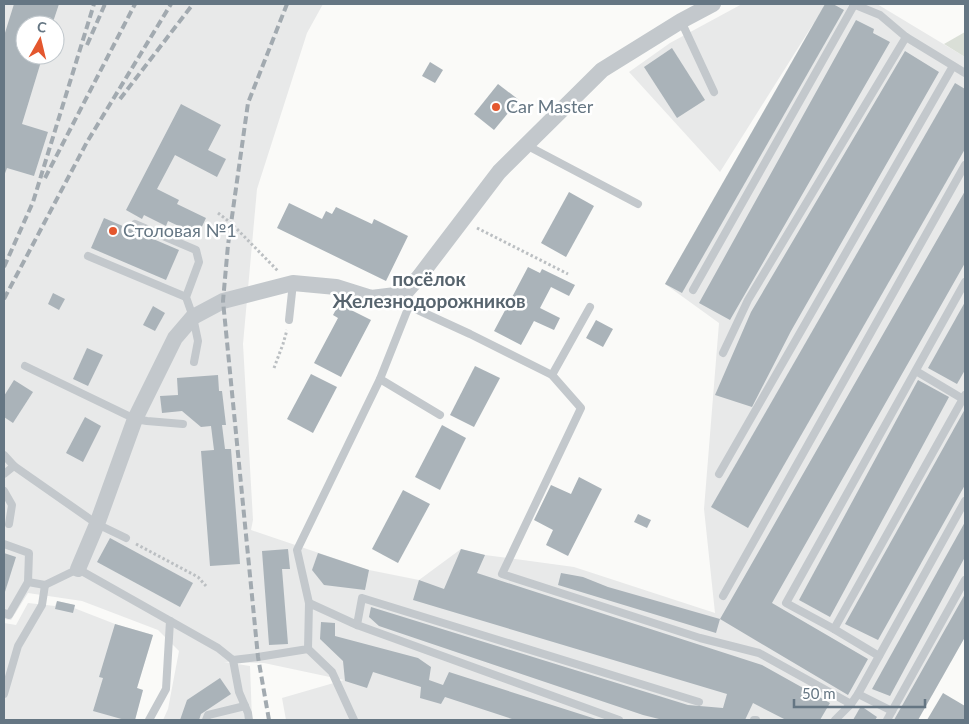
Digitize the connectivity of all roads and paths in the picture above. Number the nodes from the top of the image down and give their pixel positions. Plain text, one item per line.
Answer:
1 (712, 4) edge
2 (854, 4) edge
3 (687, 15) junction
4 (906, 37) junction
5 (953, 66) junction
6 (965, 74) edge
7 (714, 92) dead end
8 (526, 145) junction
9 (965, 166) edge
10 (638, 204) dead end
11 (218, 213) dead end
12 (463, 220) junction
13 (135, 224) dead end
14 (88, 256) dead end
15 (568, 274) dead end
16 (965, 282) edge
17 (293, 283) junction
18 (693, 290) dead end
19 (186, 297) junction
20 (407, 300) junction
21 (590, 306) dead end
22 (193, 317) junction
23 (289, 320) joint
24 (722, 353) dead end
25 (194, 362) dead end
26 (25, 366) dead end
27 (274, 368) dead end
28 (916, 371) junction
29 (552, 376) junction
30 (380, 380) junction
31 (964, 397) edge
32 (440, 415) dead end
33 (135, 419) junction
34 (183, 424) dead end
35 (4, 455) edge
36 (14, 466) junction
37 (4, 474) edge
38 (719, 474) dead end
39 (4, 491) edge
40 (965, 501) edge
41 (9, 524) dead end
42 (97, 524) junction
43 (126, 538) joint
44 (4, 544) edge
45 (78, 569) junction
46 (965, 580) edge
47 (28, 582) junction
48 (45, 585) junction
49 (206, 586) dead end
50 (724, 596) dead end
51 (309, 603) junction
52 (4, 613) edge
53 (170, 621) junction
54 (357, 625) junction
55 (834, 629) junction
56 (308, 649) junction
57 (879, 656) junction
58 (233, 660) junction
59 (4, 694) edge
60 (858, 694) junction
61 (699, 702) dead end
62 (851, 704) junction
63 (245, 706) junction
64 (892, 711) junction
65 (149, 720) edge
66 (206, 720) edge
67 (249, 720) edge
68 (354, 720) edge
69 (619, 720) edge
70 (835, 720) edge
71 (887, 720) edge

1 - 3 street
2 - 4 lane
2 - 18 lane
3 - 7 lane
3 - 8 street
4 - 5 lane
4 - 24 lane
5 - 6 lane
5 - 38 lane
8 - 10 lane
8 - 12 street
9 - 50 lane
11 - 17 path
12 - 15 path
12 - 20 street
13 - 19 lane
14 - 19 lane
16 - 28 lane
17 - 20 street
17 - 22 street
17 - 23 lane
19 - 22 lane
20 - 29 lane
20 - 30 lane
21 - 29 lane
22 - 25 lane
22 - 33 street
23 - 27 path
26 - 33 lane
28 - 31 lane
28 - 55 lane
29 - 62 lane
30 - 32 lane
30 - 51 lane
31 - 55 lane
33 - 34 lane
33 - 42 street
35 - 36 lane
36 - 37 lane
36 - 42 lane
39 - 41 lane
40 - 57 lane
42 - 43 lane
42 - 45 street
43 - 49 path
44 - 47 lane
45 - 48 lane
45 - 53 lane
46 - 64 lane
47 - 48 lane
47 - 52 lane
48 - 59 lane
51 - 54 lane
51 - 56 lane
53 - 58 lane
53 - 65 lane
54 - 61 lane
54 - 69 lane
55 - 57 lane
56 - 58 lane
56 - 68 lane
57 - 60 lane
58 - 63 lane
60 - 62 lane
60 - 64 lane
62 - 70 lane
63 - 66 lane
63 - 67 lane
64 - 71 lane

